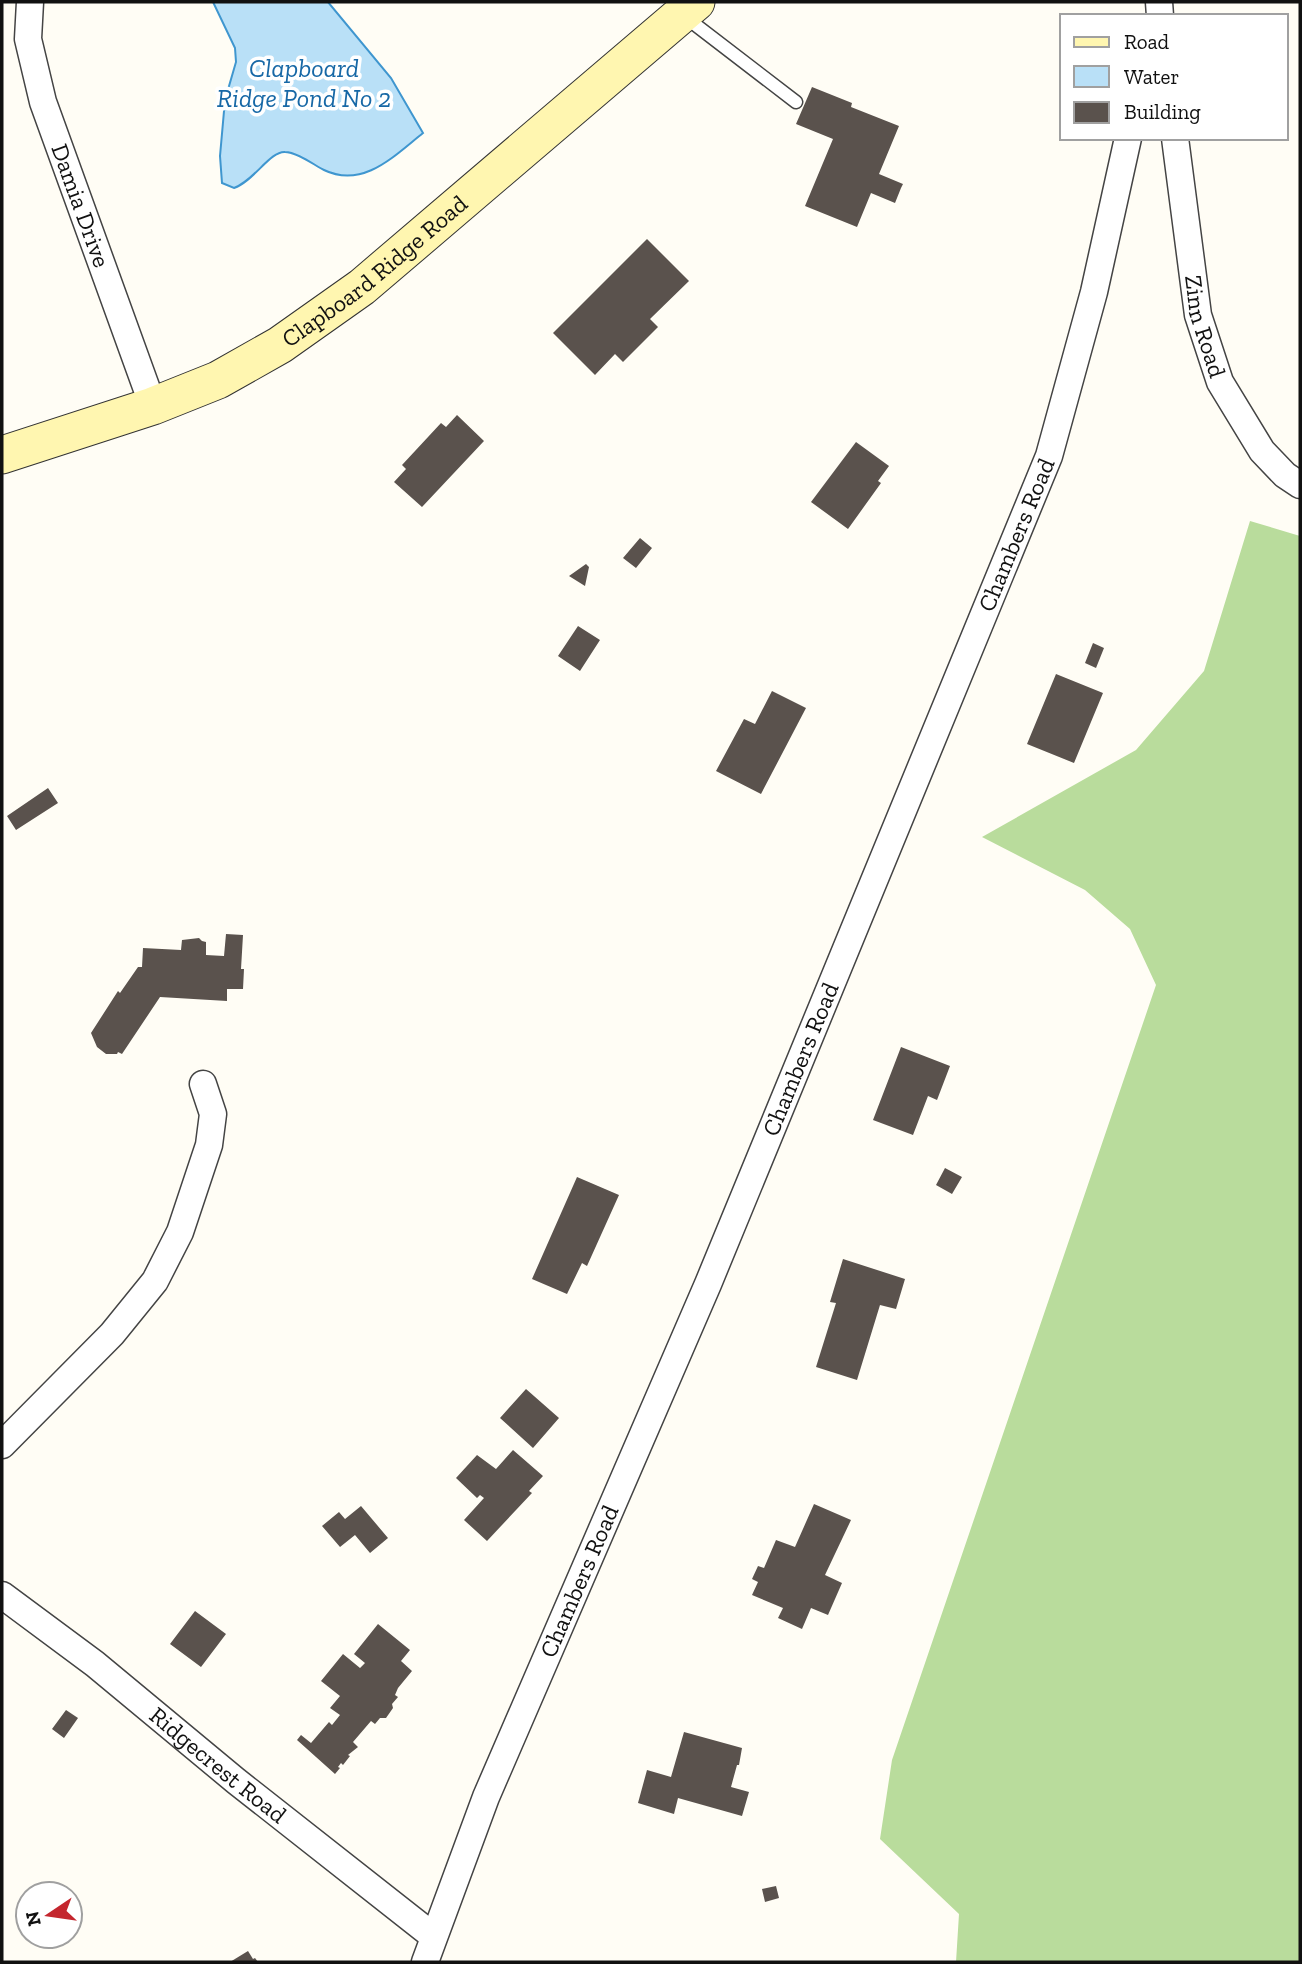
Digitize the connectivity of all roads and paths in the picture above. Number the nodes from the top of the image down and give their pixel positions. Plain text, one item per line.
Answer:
1 (30, 2) edge
2 (688, 8) edge
3 (796, 102) dead end
4 (1128, 140) edge
5 (1175, 140) edge
6 (153, 406) junction
7 (2, 454) edge
8 (1300, 485) edge
9 (203, 1084) dead end
10 (2, 1445) edge
11 (2, 1595) edge
12 (433, 1936) junction
13 (425, 1962) edge

1 - 6 street, Damia Drive
2 - 3 lane
2 - 6 main road, Clapboard Ridge Road
4 - 12 street, Chambers Road
5 - 8 street, Zinn Road
6 - 7 main road, Clapboard Ridge Road
9 - 10 street
11 - 12 street, Ridgecrest Road
12 - 13 street, Chambers Road

